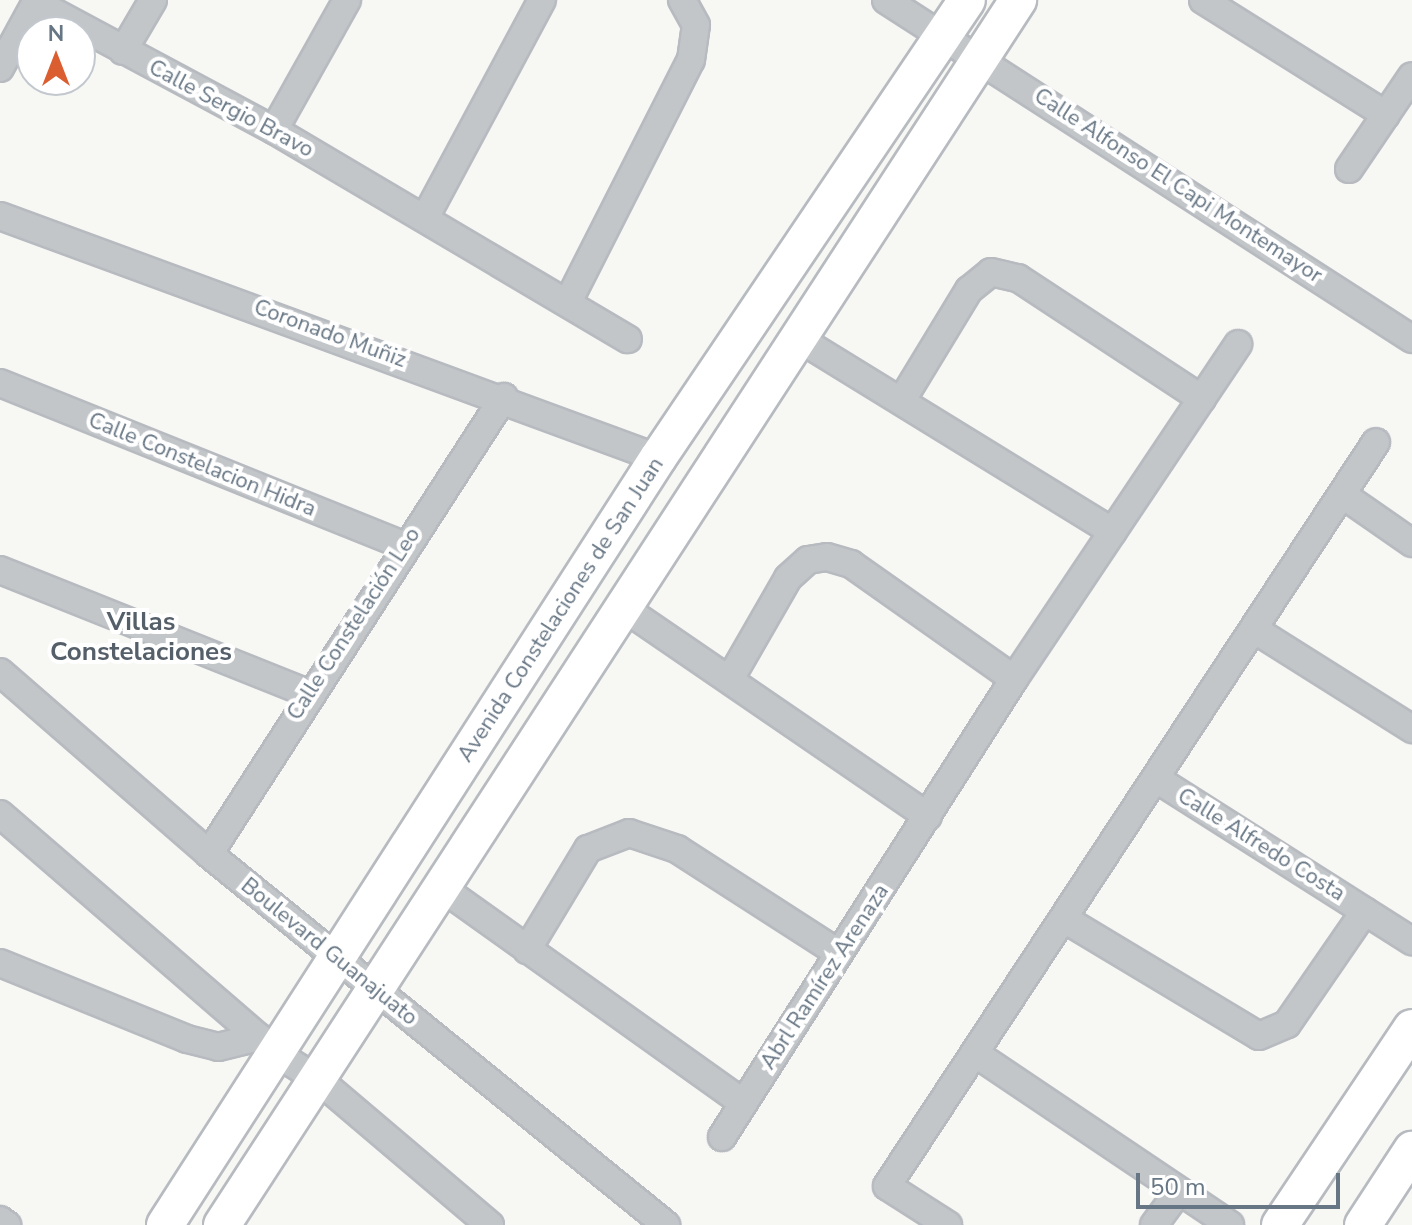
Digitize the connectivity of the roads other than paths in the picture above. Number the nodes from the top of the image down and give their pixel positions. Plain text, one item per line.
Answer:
1 (153, 0) edge
2 (347, 0) edge
3 (542, 0) edge
4 (682, 0) edge
5 (886, 0) edge
6 (967, 0) edge
7 (1018, 0) edge
8 (1203, 0) edge
9 (36, 1) edge
10 (944, 34) junction
11 (123, 51) junction
12 (981, 57) junction
13 (0, 68) edge
14 (1412, 76) edge
15 (1386, 115) junction
16 (274, 130) junction
17 (1349, 169) dead end
18 (0, 216) edge
19 (425, 218) junction
20 (569, 300) junction
21 (628, 339) dead end
22 (1412, 339) edge
23 (801, 340) junction
24 (1238, 344) dead end
25 (0, 383) edge
26 (504, 397) junction
27 (1202, 399) junction
28 (902, 400) junction
29 (1376, 442) dead end
30 (658, 458) junction
31 (1343, 495) junction
32 (1113, 532) junction
33 (1412, 543) edge
34 (404, 545) junction
35 (0, 570) edge
36 (621, 606) junction
37 (1255, 630) junction
38 (0, 672) edge
39 (730, 679) junction
40 (1014, 679) junction
41 (310, 694) junction
42 (1412, 729) edge
43 (1158, 780) junction
44 (0, 814) edge
45 (928, 816) junction
46 (209, 854) junction
47 (442, 888) junction
48 (1365, 911) junction
49 (1066, 920) junction
50 (1412, 941) edge
51 (527, 950) junction
52 (837, 952) junction
53 (339, 958) junction
54 (0, 963) edge
55 (375, 991) junction
56 (1412, 1028) edge
57 (269, 1046) junction
58 (976, 1054) junction
59 (320, 1081) junction
60 (743, 1103) junction
61 (722, 1137) dead end
62 (1412, 1150) edge
63 (1179, 1191) junction
64 (0, 1220) edge
65 (225, 1224) edge
66 (7, 1225) edge
67 (165, 1225) edge
68 (490, 1225) edge
69 (666, 1225) edge
70 (948, 1225) edge
71 (1154, 1225) edge
72 (1230, 1225) edge
73 (1280, 1225) edge
74 (1363, 1225) edge

1 - 11 street
2 - 16 street
3 - 19 street
4 - 20 street
5 - 10 street, Calle Alfonso El Capi Montemayor
6 - 10 street, Avenida Constelaciones de San Juan
7 - 12 street
8 - 15 street
9 - 11 street, Calle Sergio Bravo
9 - 13 street
10 - 12 street, Calle Alfonso El Capi Montemayor
10 - 30 street, Avenida Constelaciones de San Juan
11 - 16 street, Calle Sergio Bravo
12 - 22 street, Calle Alfonso El Capi Montemayor
12 - 23 street
14 - 15 street
15 - 17 street
16 - 19 street, Calle Sergio Bravo
18 - 26 street, Coronado Muñiz
19 - 20 street, Calle Sergio Bravo
20 - 21 street, Calle Sergio Bravo
23 - 28 street
23 - 36 street
24 - 27 street, Abrl Ramírez Arenaza
25 - 34 street, Calle Constelacion Hidra
26 - 30 street, Coronado Muñiz
26 - 34 street, Calle Constelación Leo
27 - 28 street
27 - 32 street, Abrl Ramírez Arenaza
28 - 32 street
29 - 31 street, Calle Alfredo Costa
30 - 53 street, Avenida Constelaciones de San Juan
31 - 33 street
31 - 37 street, Calle Alfredo Costa
32 - 40 street, Abrl Ramírez Arenaza
34 - 41 street, Calle Constelación Leo
35 - 41 street
36 - 39 street
36 - 47 street
37 - 42 street
37 - 43 street, Calle Alfredo Costa
38 - 46 street, Boulevard Guanajuato
39 - 40 street
39 - 45 street
40 - 45 street, Abrl Ramírez Arenaza
41 - 46 street, Calle Constelación Leo
43 - 48 street, Calle Alfredo Costa
43 - 49 street, Calle Alfredo Costa
44 - 57 street
45 - 52 street, Abrl Ramírez Arenaza
46 - 53 street, Boulevard Guanajuato
47 - 51 street
47 - 55 street
48 - 49 street, Calle Alfredo Costa
48 - 50 street, Calle Alfredo Costa
49 - 58 street, Calle Alfredo Costa
51 - 52 street
51 - 60 street
52 - 60 street, Abrl Ramírez Arenaza
53 - 55 street, Boulevard Guanajuato
53 - 57 street, Avenida Constelaciones de San Juan
54 - 57 street
55 - 59 street
55 - 69 street, Boulevard Guanajuato
56 - 73 street
57 - 59 street
57 - 67 street, Avenida Constelaciones de San Juan
58 - 63 street
58 - 70 street, Calle Alfredo Costa
59 - 65 street
59 - 68 street
60 - 61 street, Abrl Ramírez Arenaza
62 - 74 street
63 - 71 street
63 - 72 street
64 - 66 street

